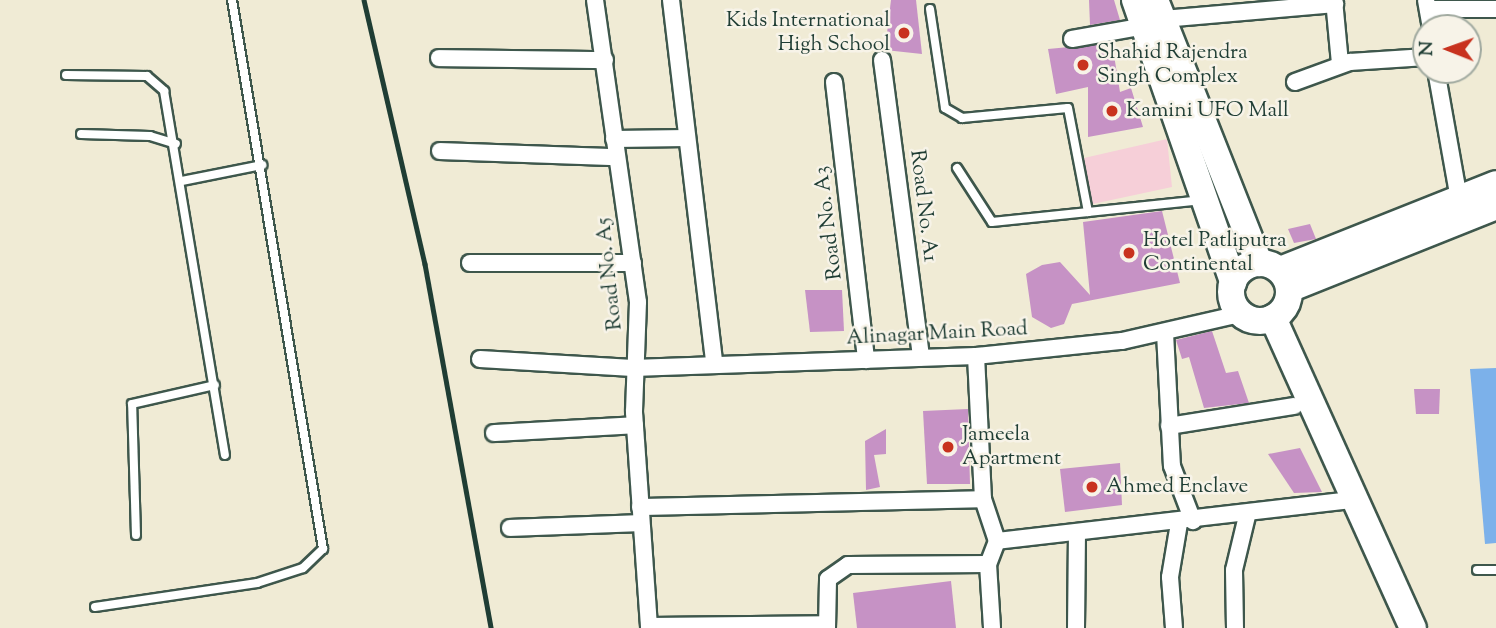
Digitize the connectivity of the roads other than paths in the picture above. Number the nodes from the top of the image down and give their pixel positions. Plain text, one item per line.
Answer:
1 (232, 0) edge
2 (595, 0) edge
3 (671, 0) edge
4 (1136, 0) edge
5 (1335, 2) edge
6 (1427, 4) edge
7 (930, 9) dead end
8 (1496, 9) edge
9 (1155, 15) edge
10 (1072, 38) dead end
11 (439, 58) dead end
12 (1412, 58) edge
13 (605, 60) junction
14 (882, 60) dead end
15 (1340, 64) junction
16 (66, 75) dead end
17 (834, 82) dead end
18 (1295, 82) dead end
19 (1439, 84) edge
20 (81, 134) dead end
21 (687, 138) junction
22 (614, 139) junction
23 (176, 144) junction
24 (440, 151) dead end
25 (616, 157) junction
26 (262, 165) junction
27 (957, 168) dead end
28 (182, 181) junction
29 (1496, 184) edge
30 (1207, 199) junction
31 (1496, 206) edge
32 (1461, 208) junction
33 (1088, 212) junction
34 (470, 263) dead end
35 (633, 263) junction
36 (1276, 274) junction
37 (1233, 282) junction
38 (1257, 318) junction
39 (1165, 333) junction
40 (976, 356) junction
41 (921, 357) junction
42 (480, 359) dead end
43 (866, 360) junction
44 (714, 363) junction
45 (633, 368) junction
46 (215, 385) junction
47 (1294, 406) junction
48 (635, 425) junction
49 (1169, 426) junction
50 (494, 433) dead end
51 (225, 455) dead end
52 (983, 499) junction
53 (1342, 501) junction
54 (640, 515) junction
55 (1247, 516) junction
56 (1186, 522) junction
57 (510, 528) dead end
58 (1077, 534) junction
59 (136, 536) dead end
60 (997, 541) junction
61 (988, 564) junction
62 (1477, 570) dead end
63 (1496, 570) edge
64 (95, 607) dead end
65 (827, 626) edge
66 (649, 627) edge
67 (992, 628) edge
68 (1076, 628) edge
69 (1174, 628) edge
70 (1235, 628) edge
71 (1398, 628) edge
72 (1413, 628) edge

1 - 26 lane
2 - 13 street, Road No. A5
3 - 21 street
4 - 9 highway
5 - 9 street
5 - 15 street
6 - 8 street
7 - 33 lane
9 - 10 street
9 - 30 highway
9 - 36 highway
11 - 13 street
12 - 15 street
13 - 22 street, Road No. A5
14 - 41 street, Road No. A1
15 - 18 street
16 - 23 lane
17 - 43 street, Road No. A3
19 - 32 street
20 - 23 lane
21 - 22 street
21 - 44 street
22 - 25 street, Road No. A5
23 - 28 lane
24 - 25 street
25 - 35 street, Road No. A5
26 - 28 lane
26 - 64 lane
27 - 33 lane
28 - 46 lane
29 - 32 highway
30 - 33 lane
30 - 37 highway
31 - 32 highway
32 - 36 highway
34 - 35 street
35 - 45 street, Road No. A5
36 - 37 highway
36 - 38 highway
37 - 38 highway
38 - 39 street, Alinagar Main Road
38 - 47 highway
38 - 53 highway
39 - 40 street, Alinagar Main Road
39 - 49 street
40 - 41 street, Alinagar Main Road
40 - 52 street
41 - 43 street, Alinagar Main Road
42 - 45 street, Alinagar Main Road
43 - 44 street, Alinagar Main Road
44 - 45 street, Alinagar Main Road
45 - 48 street, Road No. A5
46 - 51 lane
46 - 59 lane
47 - 49 street
47 - 53 highway
48 - 50 street
48 - 54 street, Road No. A5
49 - 56 street
52 - 54 street
52 - 60 street
53 - 55 street
53 - 71 highway
53 - 72 highway
54 - 57 street
54 - 66 street, Road No. A5
55 - 56 street
55 - 70 street
56 - 58 street
56 - 69 street
58 - 60 street
58 - 68 street
60 - 61 street
61 - 65 street
61 - 67 street
62 - 63 lane
65 - 66 street

